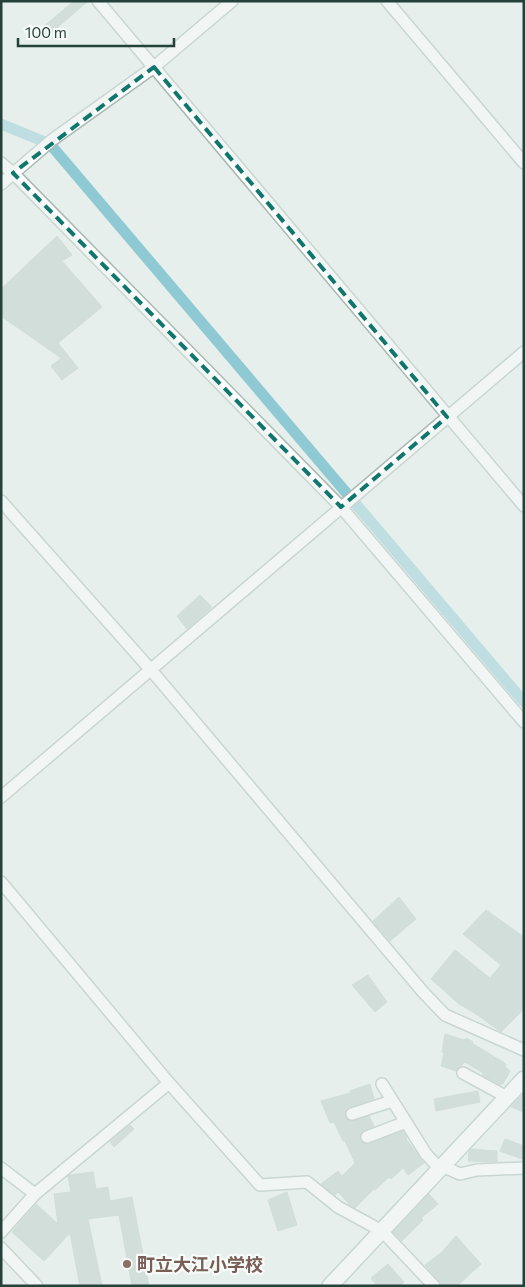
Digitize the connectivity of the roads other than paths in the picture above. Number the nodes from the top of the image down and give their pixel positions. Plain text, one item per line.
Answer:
1 (98, 1) edge
2 (232, 1) edge
3 (386, 1) edge
4 (154, 67) junction
5 (1, 163) edge
6 (524, 163) edge
7 (13, 173) junction
8 (1, 184) edge
9 (524, 352) edge
10 (447, 417) junction
11 (1, 501) edge
12 (524, 506) edge
13 (341, 507) junction
14 (151, 670) junction
15 (524, 722) edge
16 (1, 797) edge
17 (1, 882) edge
18 (524, 1050) edge
19 (463, 1073) dead end
20 (524, 1079) edge
21 (169, 1083) junction
22 (382, 1084) dead end
23 (507, 1097) junction
24 (392, 1101) junction
25 (352, 1114) dead end
26 (406, 1122) junction
27 (367, 1137) dead end
28 (441, 1167) junction
29 (1, 1168) edge
30 (524, 1168) edge
31 (35, 1194) junction
32 (1, 1232) edge
33 (382, 1232) junction
34 (1, 1248) edge
35 (37, 1286) edge
36 (330, 1286) edge
37 (434, 1286) edge

1 - 4 street
2 - 4 street
3 - 6 street
4 - 7 street
4 - 10 street
5 - 7 street
7 - 8 street
7 - 13 street
9 - 10 street
10 - 12 street
10 - 13 street
11 - 14 street
13 - 14 street
13 - 15 street
14 - 16 street
14 - 18 street
17 - 21 street
19 - 23 street
20 - 23 street
21 - 31 street
21 - 33 street
22 - 24 street
23 - 28 street
24 - 25 street
24 - 26 street
26 - 27 street
26 - 28 street
28 - 30 street
28 - 33 street
29 - 31 street
31 - 32 street
33 - 36 street
33 - 37 street
34 - 35 street

